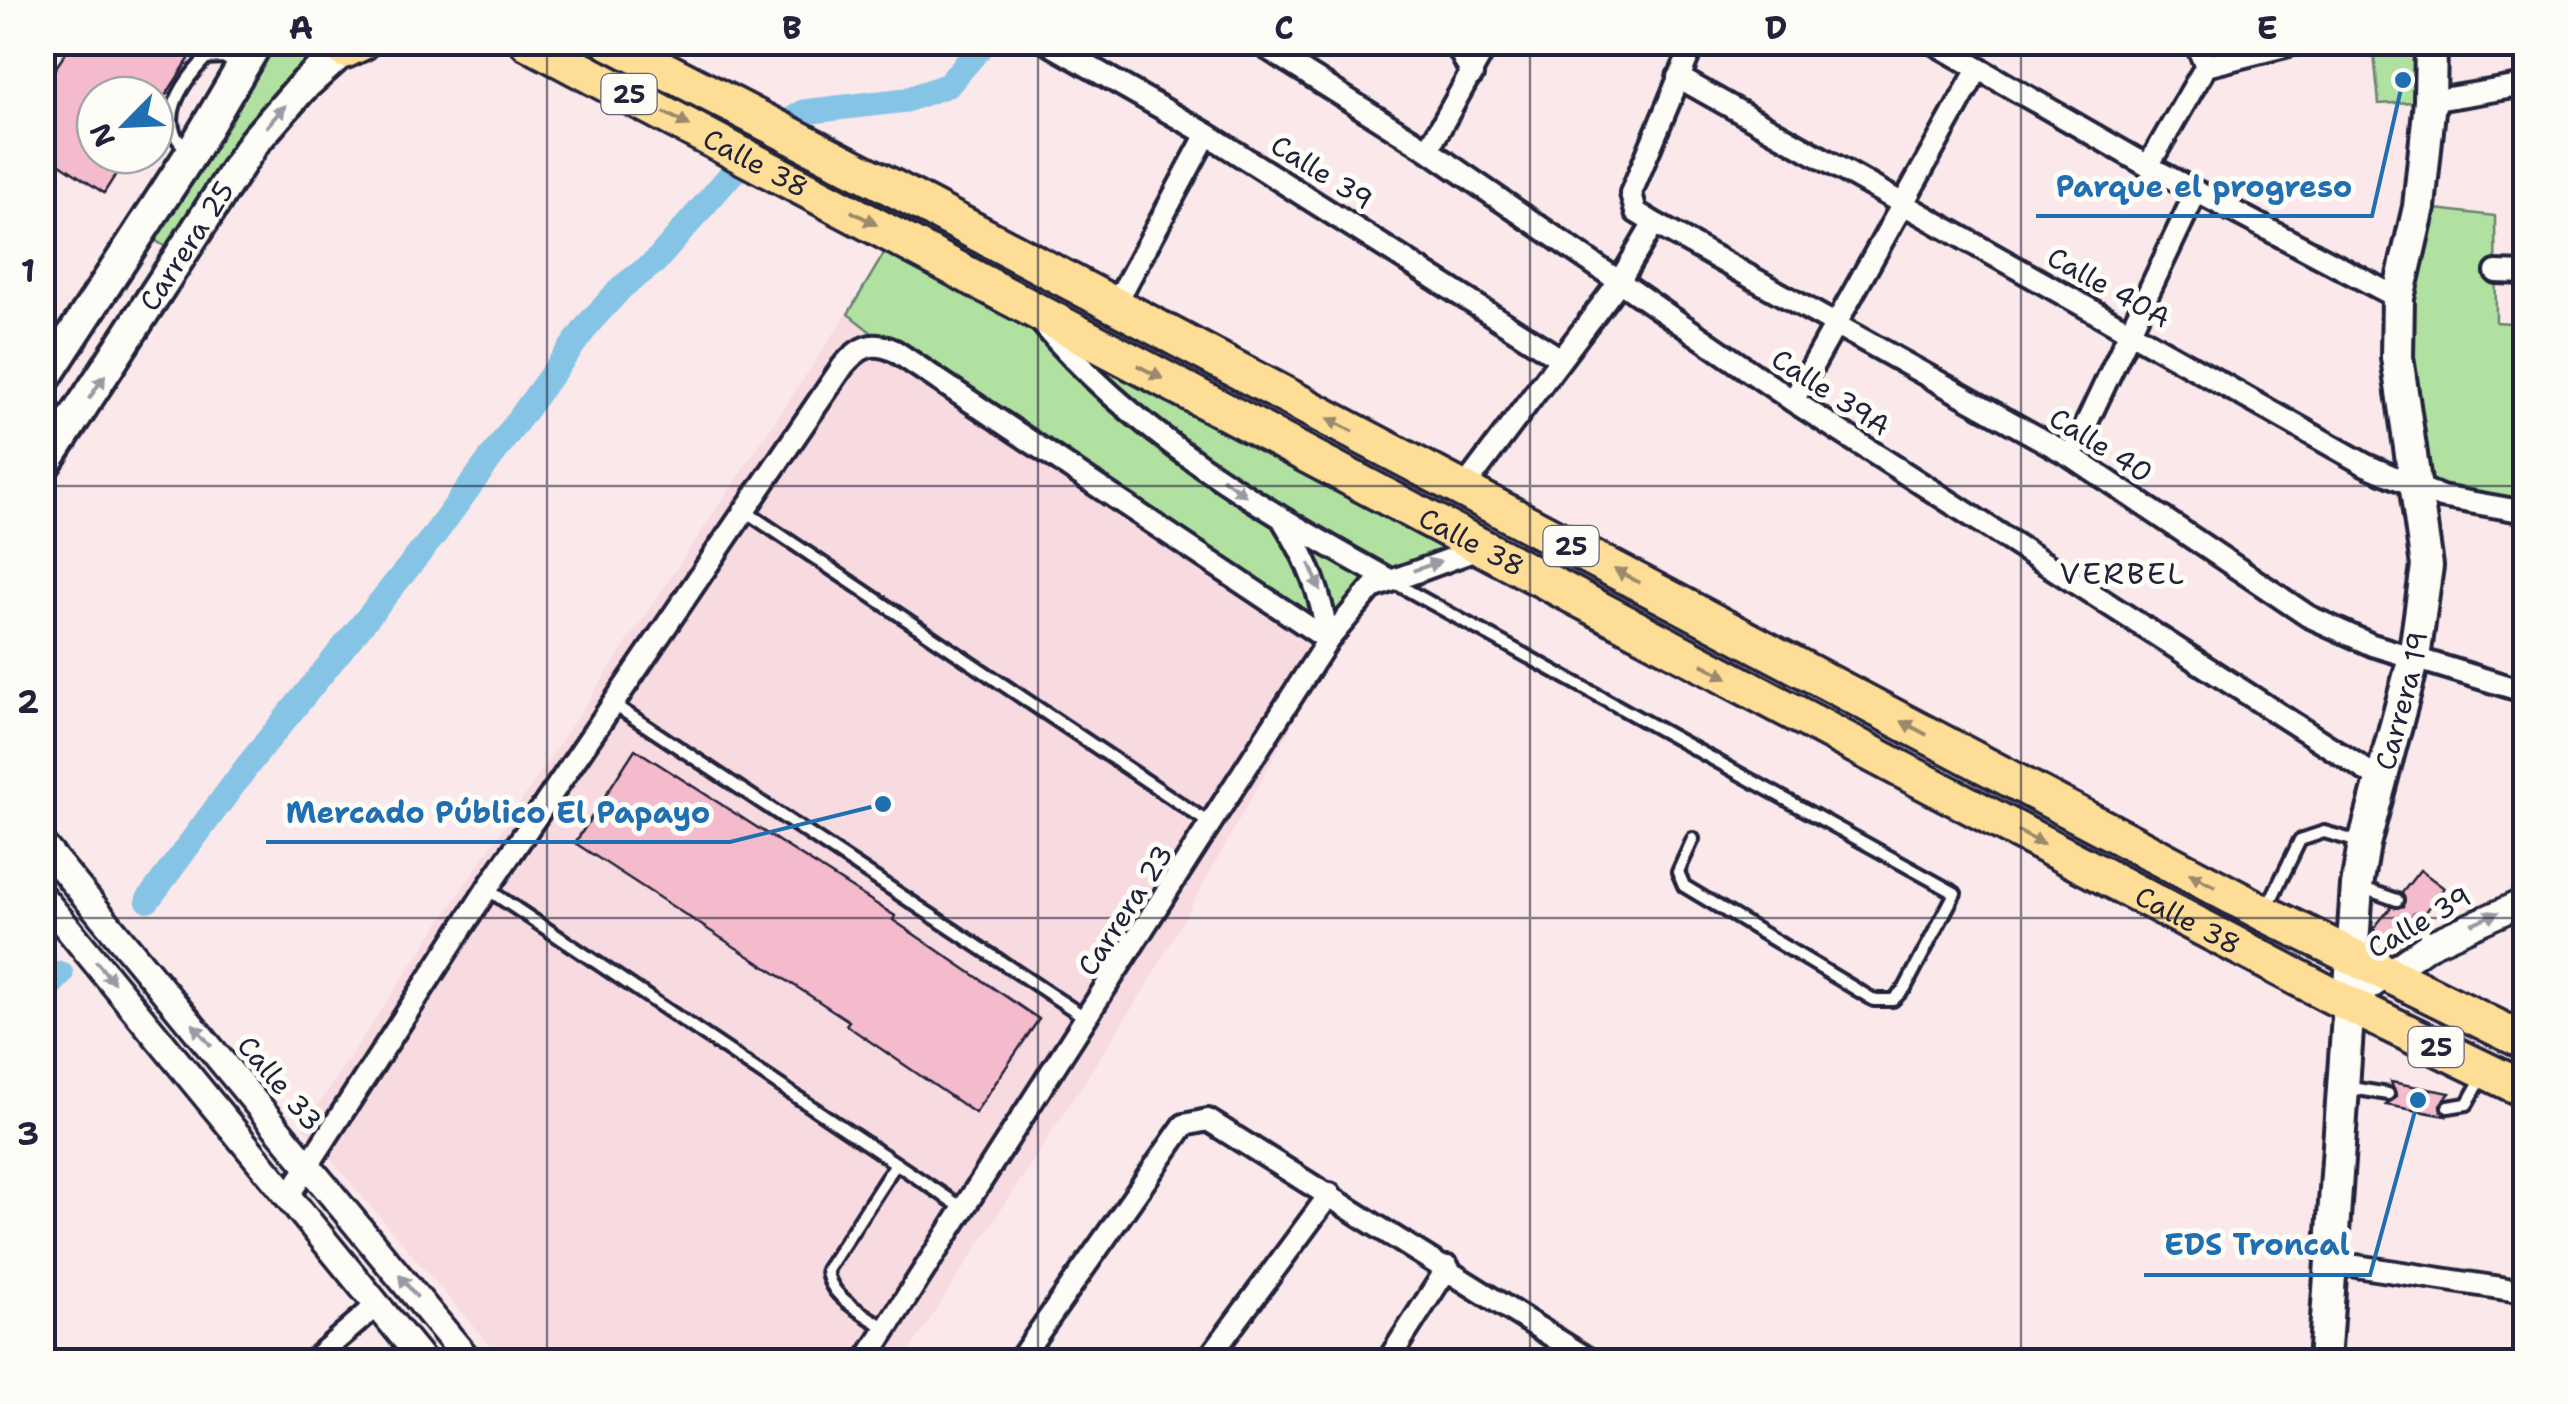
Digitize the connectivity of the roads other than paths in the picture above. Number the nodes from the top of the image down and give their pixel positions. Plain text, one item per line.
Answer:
1 (528, 42) edge
2 (610, 42) edge
3 (1046, 42) edge
4 (1257, 42) edge
5 (1455, 42) edge
6 (1488, 42) edge
7 (1694, 42) edge
8 (1932, 42) edge
9 (2195, 42) edge
10 (2301, 42) edge
11 (2431, 42) edge
12 (350, 44) edge
13 (251, 50) edge
14 (2206, 66) junction
15 (1978, 69) junction
16 (1472, 75) junction
17 (1678, 78) junction
18 (2526, 84) edge
19 (2430, 101) junction
20 (1208, 134) junction
21 (1428, 150) junction
22 (2148, 166) junction
23 (2196, 192) junction
24 (1904, 203) junction
25 (1654, 224) junction
26 (2496, 272) dead end
27 (2526, 273) edge
28 (1619, 282) junction
29 (2398, 298) junction
30 (1114, 307) junction
31 (1030, 309) junction
32 (1834, 322) junction
33 (2131, 330) junction
34 (1561, 360) junction
35 (42, 382) edge
36 (1793, 401) junction
37 (2071, 456) junction
38 (42, 468) edge
39 (1462, 488) junction
40 (2417, 488) junction
41 (744, 510) junction
42 (2526, 512) edge
43 (1284, 521) junction
44 (1481, 548) junction
45 (1388, 580) junction
46 (1328, 640) junction
47 (2414, 658) junction
48 (2526, 692) edge
49 (612, 704) junction
50 (2380, 780) junction
51 (1212, 825) junction
52 (1692, 840) dead end
53 (42, 844) edge
54 (2364, 844) junction
55 (2357, 886) junction
56 (487, 889) junction
57 (42, 897) edge
58 (2397, 900) dead end
59 (2526, 901) edge
60 (2264, 913) junction
61 (2419, 920) dead end
62 (2429, 946) junction
63 (2351, 956) junction
64 (2385, 974) junction
65 (2346, 1003) junction
66 (1088, 1019) junction
67 (2526, 1042) edge
68 (2486, 1071) junction
69 (2342, 1087) junction
70 (2526, 1090) edge
71 (2388, 1094) dead end
72 (2448, 1107) dead end
73 (311, 1166) junction
74 (894, 1166) junction
75 (1330, 1194) junction
76 (289, 1195) junction
77 (961, 1207) junction
78 (2330, 1262) junction
79 (1448, 1267) junction
80 (2526, 1292) edge
81 (377, 1304) junction
82 (886, 1328) junction
83 (1585, 1359) edge
84 (311, 1362) edge
85 (424, 1362) edge
86 (470, 1362) edge
87 (865, 1362) edge
88 (1018, 1362) edge
89 (1206, 1362) edge
90 (1387, 1362) edge
91 (2324, 1362) edge

1 -> 31 highway, Calle 38 / 25
2 - 30 highway, Calle 38 / 25
3 - 20 street, Calle 39
4 - 21 street, Calle 39A
5 - 16 street
6 - 16 street
7 - 17 street
8 - 15 street
9 - 14 street
10 - 14 street
11 - 19 main road, Carrera 19
38 -> 12 main road, Carrera 25
13 - 35 main road, Carrera 25
14 - 22 street
15 - 22 street
15 - 24 street
16 - 21 street
17 - 24 street, Calle 40A
17 - 25 street
18 - 19 street
19 - 29 main road, Carrera 19
20 - 30 street
20 - 34 street, Calle 39
21 - 28 street, Calle 39A
22 - 23 street
23 - 29 street
23 - 33 street
24 - 32 street
24 - 33 street, Calle 40A
25 - 28 street
25 - 32 street, Calle 40
26 - 27 street
28 - 34 street
28 - 36 street, Calle 39A
29 - 40 main road, Carrera 19
39 -> 30 highway, Calle 38 / 25
31 -> 43 street
31 -> 44 highway, Calle 38 / 25
32 - 36 street
32 - 37 street, Calle 40
33 - 37 street
33 - 40 street, Calle 40A
34 - 39 street
36 - 50 street, Calle 39A
37 - 47 street, Calle 40
60 -> 39 highway, Calle 38 / 25
40 - 42 street, Calle 40A
40 - 47 main road, Carrera 19
41 - 46 street
41 - 49 street
41 - 51 lane
43 - 45 street
43 -> 46 street
45 -> 44 street, Carrera 23
44 -> 65 highway, Calle 38 / 25
45 - 46 street, Carrera 23
45 - 52 lane
46 - 51 street, Carrera 23
47 - 48 street, Calle 40
47 - 50 main road, Carrera 19
49 - 56 street
49 - 66 lane
50 - 54 main road, Carrera 19
51 - 66 street, Carrera 23
73 -> 53 street, Calle 33
54 - 55 main road, Carrera 19
54 - 60 lane
55 - 58 lane
55 - 63 main road, Carrera 19
56 - 73 street
56 - 74 lane
57 -> 76 street
62 -> 59 street, Calle 39
60 - 63 highway, Calle 38 / 25
61 - 62 lane
62 - 64 street, Calle 39
63 - 64 highway, Calle 38 / 25
63 - 65 main road, Carrera 19
64 - 65 street, Calle 39
64 - 67 highway, Calle 38 / 25
65 - 68 highway, Calle 38 / 25
65 - 69 main road, Carrera 19
66 - 77 street, Carrera 23
68 - 70 highway, Calle 38 / 25
68 - 72 lane
69 - 71 lane
69 - 78 main road, Carrera 19
73 - 76 street
86 -> 73 street, Calle 33
74 - 77 lane
74 - 82 lane
75 - 79 street
75 - 88 street
75 - 89 street
76 - 81 street
77 - 82 street, Carrera 23
78 - 80 street
78 - 91 main road, Carrera 19
79 - 83 street
79 - 90 street
81 - 84 street
81 - 85 street
82 - 87 street, Carrera 23

